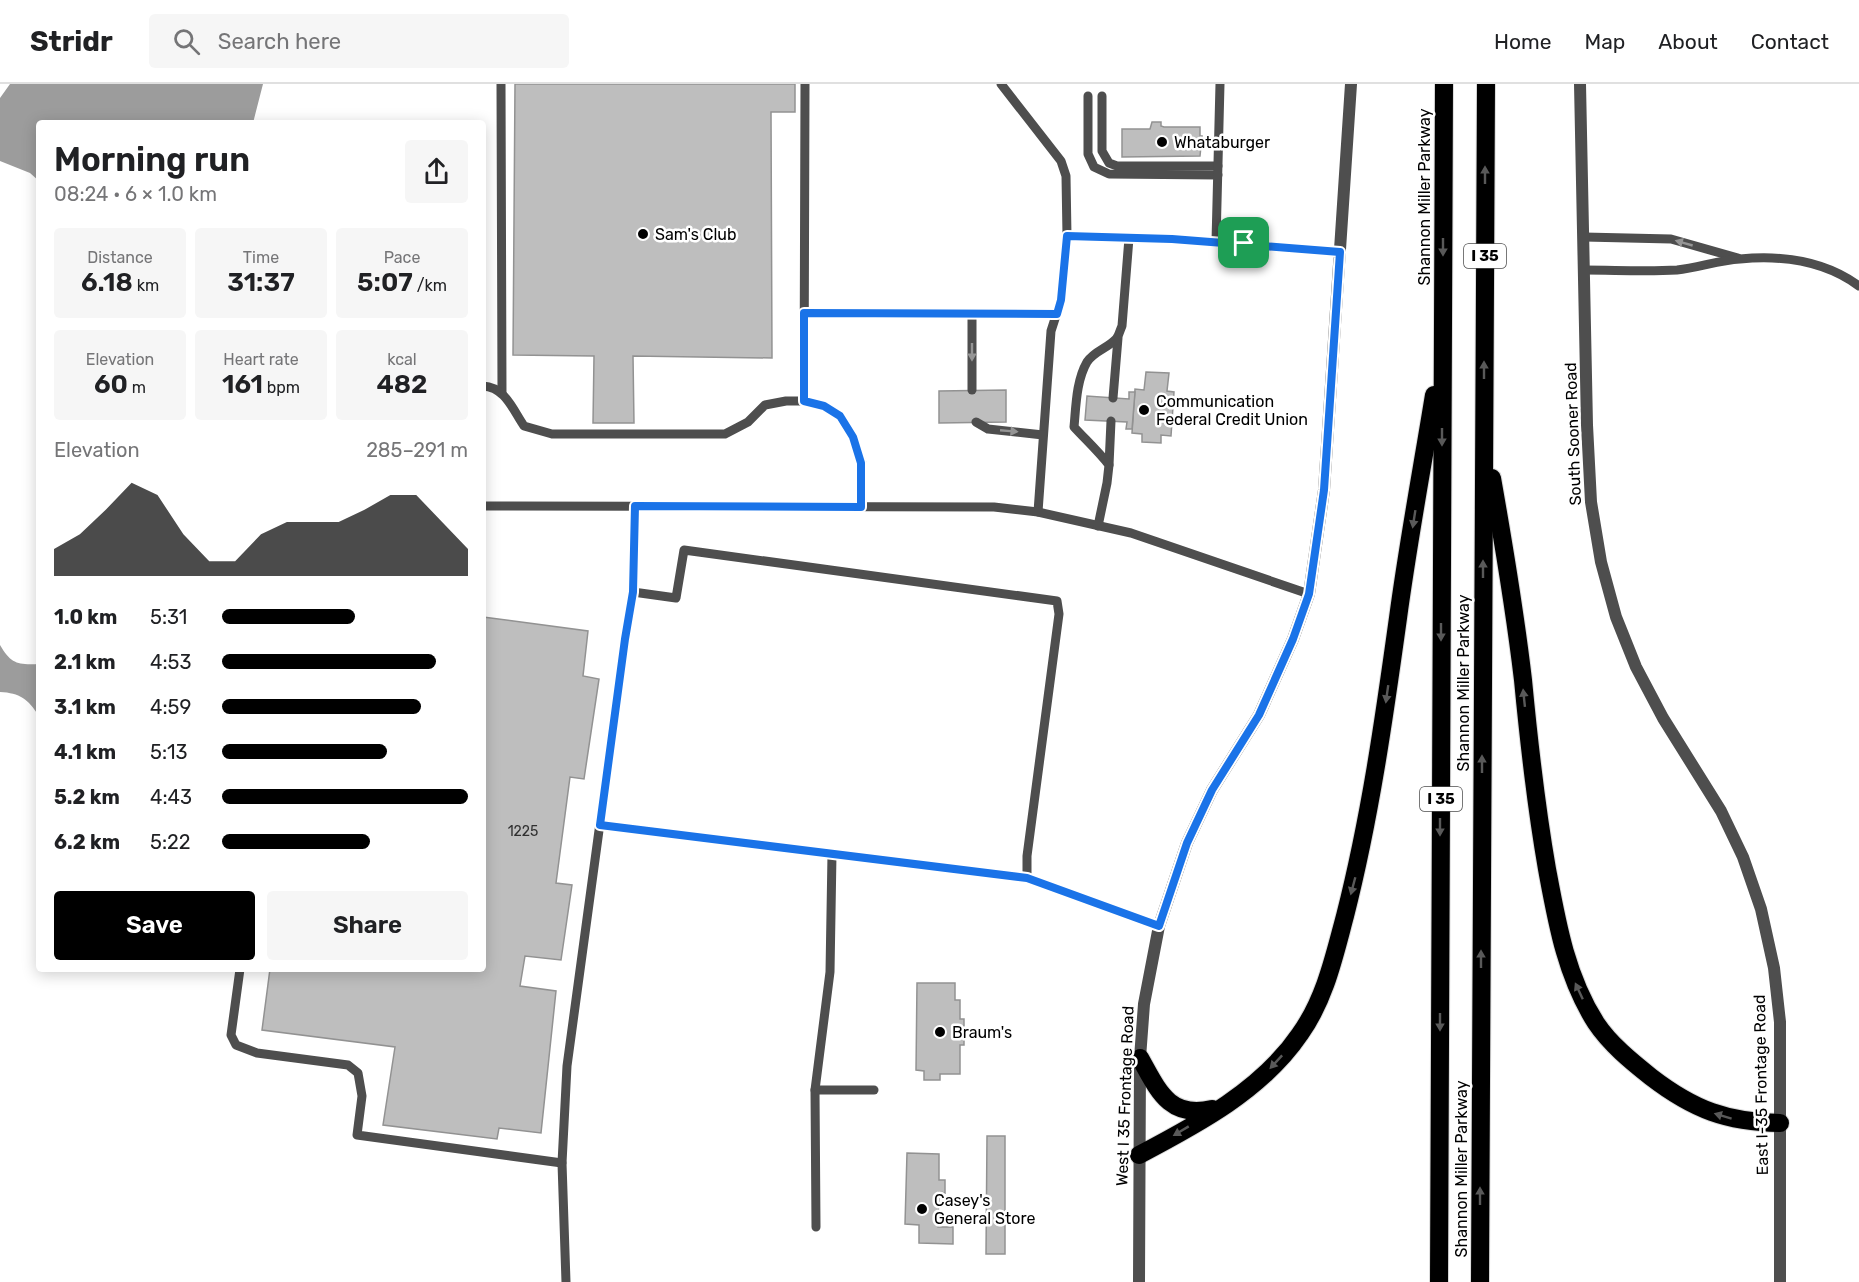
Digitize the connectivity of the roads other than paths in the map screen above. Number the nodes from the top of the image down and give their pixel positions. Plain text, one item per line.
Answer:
1 (501, 84) edge
2 (805, 84) edge
3 (1001, 84) edge
4 (1220, 84) edge
5 (1351, 84) edge
6 (1444, 84) edge
7 (1486, 84) edge
8 (1580, 84) edge
9 (1088, 96) dead end
10 (1102, 96) dead end
11 (1218, 171) junction
12 (1067, 236) junction
13 (1584, 237) junction
14 (1130, 238) junction
15 (1216, 242) junction
16 (1340, 252) junction
17 (1740, 259) junction
18 (1584, 270) junction
19 (1859, 286) edge
20 (804, 313) junction
21 (972, 314) junction
22 (1057, 314) junction
23 (1443, 337) junction
24 (1118, 338) junction
25 (486, 386) edge
26 (972, 390) dead end
27 (502, 393) junction
28 (1113, 398) dead end
29 (804, 401) junction
30 (1111, 421) dead end
31 (976, 422) dead end
32 (1484, 428) junction
33 (1043, 435) junction
34 (1109, 465) junction
35 (486, 506) edge
36 (635, 506) junction
37 (861, 507) junction
38 (1038, 512) junction
39 (1098, 526) junction
40 (633, 592) junction
41 (1309, 594) junction
42 (1690, 762) joint
43 (600, 825) junction
44 (832, 854) junction
45 (1027, 878) junction
46 (1159, 926) junction
47 (240, 972) edge
48 (1140, 1058) junction
49 (815, 1090) junction
50 (874, 1090) dead end
51 (1223, 1106) junction
52 (1780, 1123) junction
53 (1139, 1155) junction
54 (562, 1163) junction
55 (816, 1227) dead end
56 (566, 1282) edge
57 (1139, 1282) edge
58 (1439, 1282) edge
59 (1480, 1282) edge
60 (1780, 1282) edge

1 - 27 lane
2 - 20 lane
3 - 12 lane
4 - 11 lane
5 - 16 street, West I 35 Frontage Road
6 -> 23 highway, Shannon Miller Parkway / I 35
32 -> 7 highway, Shannon Miller Parkway / I 35
8 - 13 street, South Sooner Road
9 - 11 lane
10 - 11 lane
11 - 15 lane
12 - 14 lane
12 - 22 lane
17 -> 13 lane
13 - 18 street, South Sooner Road
14 - 15 lane
14 - 24 lane
15 - 16 lane
16 - 41 street, West I 35 Frontage Road
17 - 18 lane
17 - 19 lane
18 - 42 street, South Sooner Road
20 - 21 lane
20 - 29 lane
21 - 22 lane
21 -> 26 lane
22 - 33 lane
23 -> 51 highway
23 -> 58 highway, Shannon Miller Parkway / I 35
24 - 28 lane
24 - 34 lane
25 - 27 lane
27 - 29 lane
29 - 37 lane
30 - 34 lane
31 -> 33 lane
52 -> 32 highway
59 -> 32 highway, Shannon Miller Parkway / I 35
33 - 38 lane
34 - 39 lane
35 - 36 lane
36 - 37 lane
36 - 40 lane
37 - 38 lane
38 - 39 lane
39 - 41 lane
40 - 43 lane
40 - 45 lane
41 - 46 street, West I 35 Frontage Road
42 - 52 street, East I-35 Frontage Road
43 - 44 lane
43 - 54 lane
44 - 45 lane
44 - 49 lane
45 - 46 lane
46 - 48 street, West I 35 Frontage Road
47 - 54 lane
48 - 51 highway
48 - 53 street, West I 35 Frontage Road
49 - 50 lane
49 - 55 lane
51 -> 53 highway
52 - 60 street, East I-35 Frontage Road
53 - 57 street, West I 35 Frontage Road
54 - 56 lane

